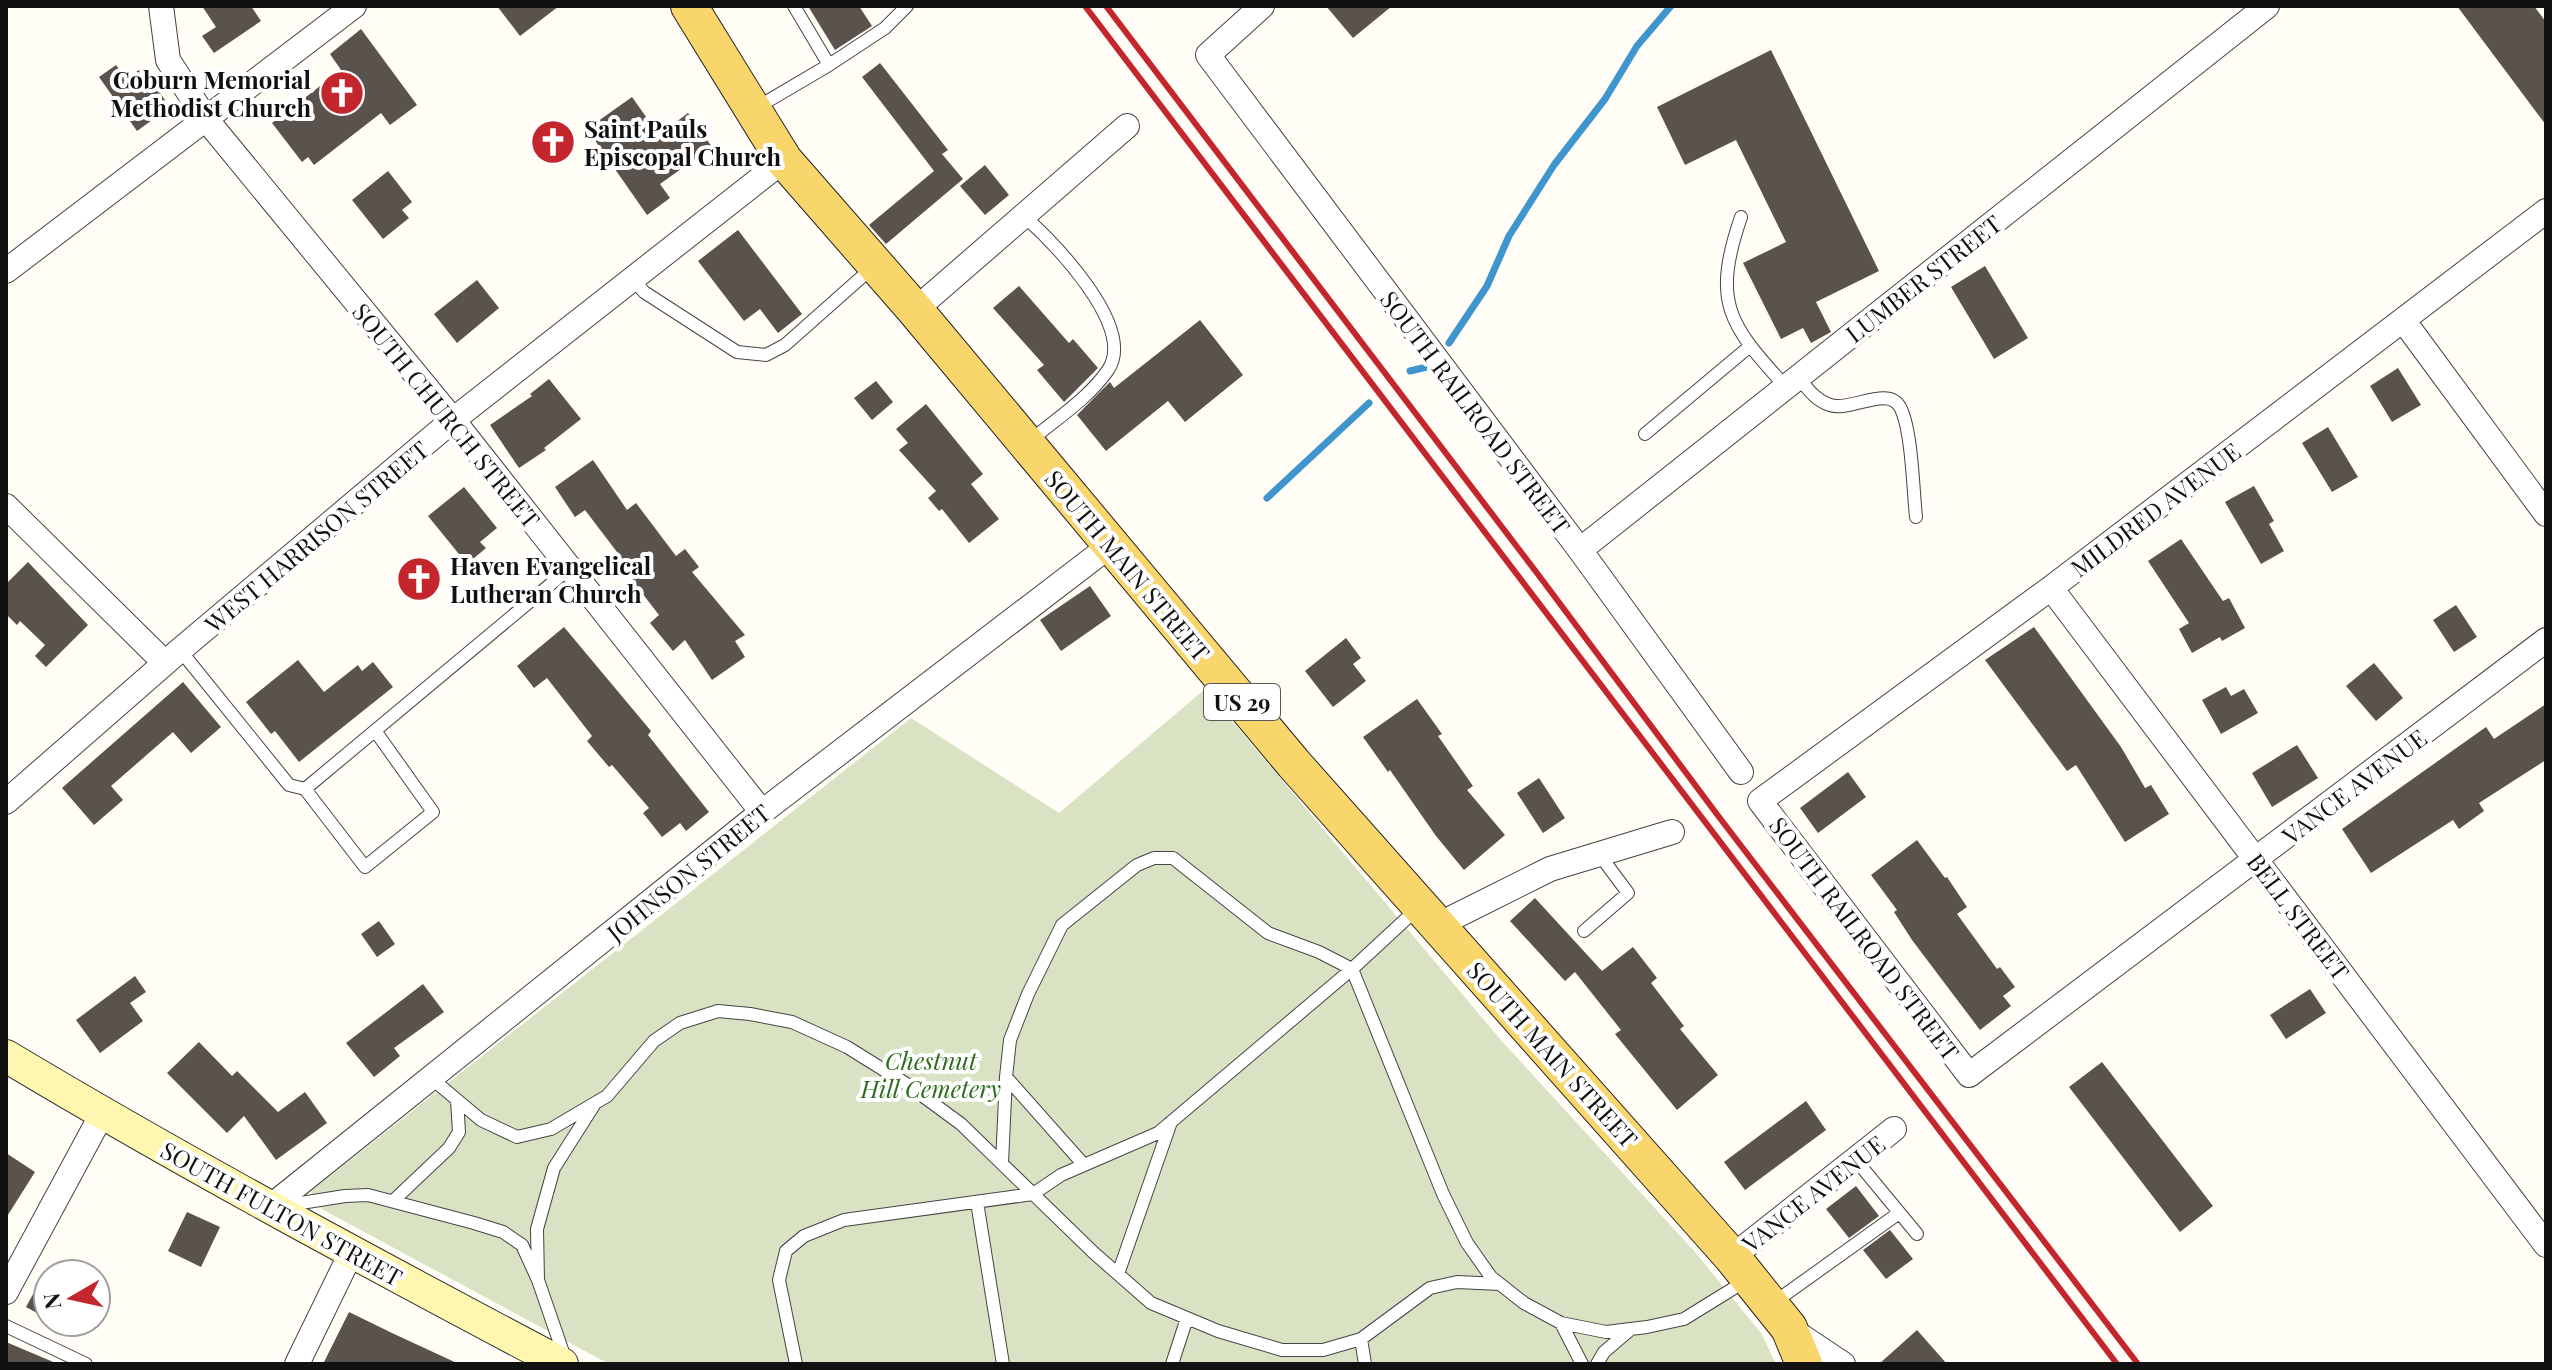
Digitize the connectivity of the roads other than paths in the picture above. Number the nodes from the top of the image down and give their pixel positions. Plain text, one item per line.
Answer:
1 (161, 6) edge
2 (354, 6) edge
3 (690, 6) edge
4 (794, 6) edge
5 (907, 6) edge
6 (1262, 6) edge
7 (2267, 6) edge
8 (829, 65) junction
9 (753, 110) junction
10 (205, 118) junction
11 (1127, 126) dead end
12 (784, 160) junction
13 (2546, 211) edge
14 (1024, 216) junction
15 (1741, 217) dead end
16 (876, 265) junction
17 (6, 271) edge
18 (633, 279) junction
19 (915, 310) junction
20 (2403, 320) junction
21 (1749, 347) junction
22 (1792, 382) junction
23 (453, 420) junction
24 (1645, 434) dead end
25 (1027, 443) junction
26 (6, 506) edge
27 (2546, 514) edge
28 (1916, 517) dead end
29 (1112, 544) junction
30 (1580, 550) junction
31 (570, 568) junction
32 (2051, 588) junction
33 (2546, 640) edge
34 (173, 657) junction
35 (376, 732) junction
36 (1741, 772) dead end
37 (305, 789) junction
38 (1760, 801) joint
39 (6, 802) edge
40 (762, 812) junction
41 (1672, 832) dead end
42 (1599, 854) junction
43 (2256, 860) junction
44 (1429, 915) junction
45 (1584, 931) dead end
46 (1352, 969) junction
47 (6, 1056) edge
48 (1969, 1075) joint
49 (1006, 1077) junction
50 (431, 1078) junction
51 (457, 1100) junction
52 (596, 1103) junction
53 (102, 1114) junction
54 (1171, 1122) junction
55 (1894, 1129) dead end
56 (1855, 1159) junction
57 (1002, 1163) junction
58 (1084, 1165) junction
59 (1033, 1194) junction
60 (393, 1201) junction
61 (977, 1202) junction
62 (270, 1207) junction
63 (1899, 1213) junction
64 (1917, 1234) dead end
65 (2546, 1245) edge
66 (351, 1253) junction
67 (1118, 1274) junction
68 (538, 1280) junction
69 (1500, 1284) junction
70 (6, 1292) edge
71 (1761, 1292) junction
72 (1187, 1318) junction
73 (1561, 1323) junction
74 (6, 1326) edge
75 (1631, 1329) junction
76 (1361, 1339) junction
77 (86, 1364) edge
78 (297, 1364) edge
79 (565, 1364) edge
80 (796, 1364) edge
81 (1003, 1364) edge
82 (1172, 1364) edge
83 (1365, 1364) edge
84 (1582, 1364) edge
85 (1597, 1364) edge
86 (1804, 1364) edge
87 (1843, 1364) edge

1 - 10 street, SOUTH CHURCH STREET
2 - 10 street
3 - 9 main road, SOUTH MAIN STREET / US 29
4 - 8 lane
5 - 8 lane
6 - 30 street, SOUTH RAILROAD STREET
7 - 22 street, LUMBER STREET
8 - 9 lane
9 - 12 main road, SOUTH MAIN STREET / US 29
10 - 17 street
10 - 23 street, SOUTH CHURCH STREET
11 - 14 street
12 - 16 main road, SOUTH MAIN STREET / US 29
12 - 18 street, WEST HARRISON STREET
13 - 20 street, MILDRED AVENUE
14 - 19 street
14 - 25 lane
15 - 21 lane
16 - 18 lane
16 - 19 main road, SOUTH MAIN STREET / US 29
18 - 23 street, WEST HARRISON STREET
19 - 25 main road, SOUTH MAIN STREET / US 29
20 - 27 street
20 - 32 street, MILDRED AVENUE
21 - 22 lane
21 - 24 lane
22 - 28 lane
22 - 30 street, LUMBER STREET
23 - 31 street, SOUTH CHURCH STREET
23 - 34 street, WEST HARRISON STREET
25 - 29 main road, SOUTH MAIN STREET / US 29
26 - 34 street
29 - 40 street, JOHNSON STREET
29 - 44 main road, SOUTH MAIN STREET / US 29
30 - 36 street, SOUTH RAILROAD STREET
31 - 35 lane
31 - 40 street, SOUTH CHURCH STREET
32 - 38 street, MILDRED AVENUE
32 - 43 street, BELL STREET
33 - 43 street, VANCE AVENUE
34 - 37 lane
34 - 39 street, WEST HARRISON STREET
35 - 37 lane
35 - 37 lane
38 - 48 street, SOUTH RAILROAD STREET
40 - 50 street, JOHNSON STREET
41 - 42 street
42 - 44 street
42 - 45 lane
43 - 48 street, VANCE AVENUE
43 - 65 street, BELL STREET
44 - 46 lane
44 - 71 main road, SOUTH MAIN STREET / US 29
46 - 49 lane
46 - 54 lane
46 - 69 lane
47 - 53 street, SOUTH FULTON STREET
49 - 57 lane
49 - 58 lane
50 - 51 lane
50 - 62 street, JOHNSON STREET
51 - 52 lane
51 - 60 lane
52 - 57 lane
52 - 68 lane
53 - 62 street, SOUTH FULTON STREET
53 - 70 street
54 - 58 lane
54 - 67 lane
55 - 56 street, VANCE AVENUE
56 - 63 lane
56 - 71 street, VANCE AVENUE
57 - 59 lane
58 - 59 lane
59 - 61 lane
59 - 67 lane
60 - 62 lane
60 - 68 lane
61 - 80 lane
61 - 81 lane
62 - 66 street, SOUTH FULTON STREET
63 - 64 lane
63 - 71 lane
66 - 78 street
66 - 79 street, SOUTH FULTON STREET
67 - 72 lane
68 - 79 lane
69 - 73 lane
69 - 76 lane
71 - 75 lane
71 - 86 main road, SOUTH MAIN STREET / US 29
71 - 87 street
72 - 76 lane
72 - 82 lane
73 - 75 lane
73 - 84 lane
74 - 77 lane
75 - 85 lane
76 - 83 lane

